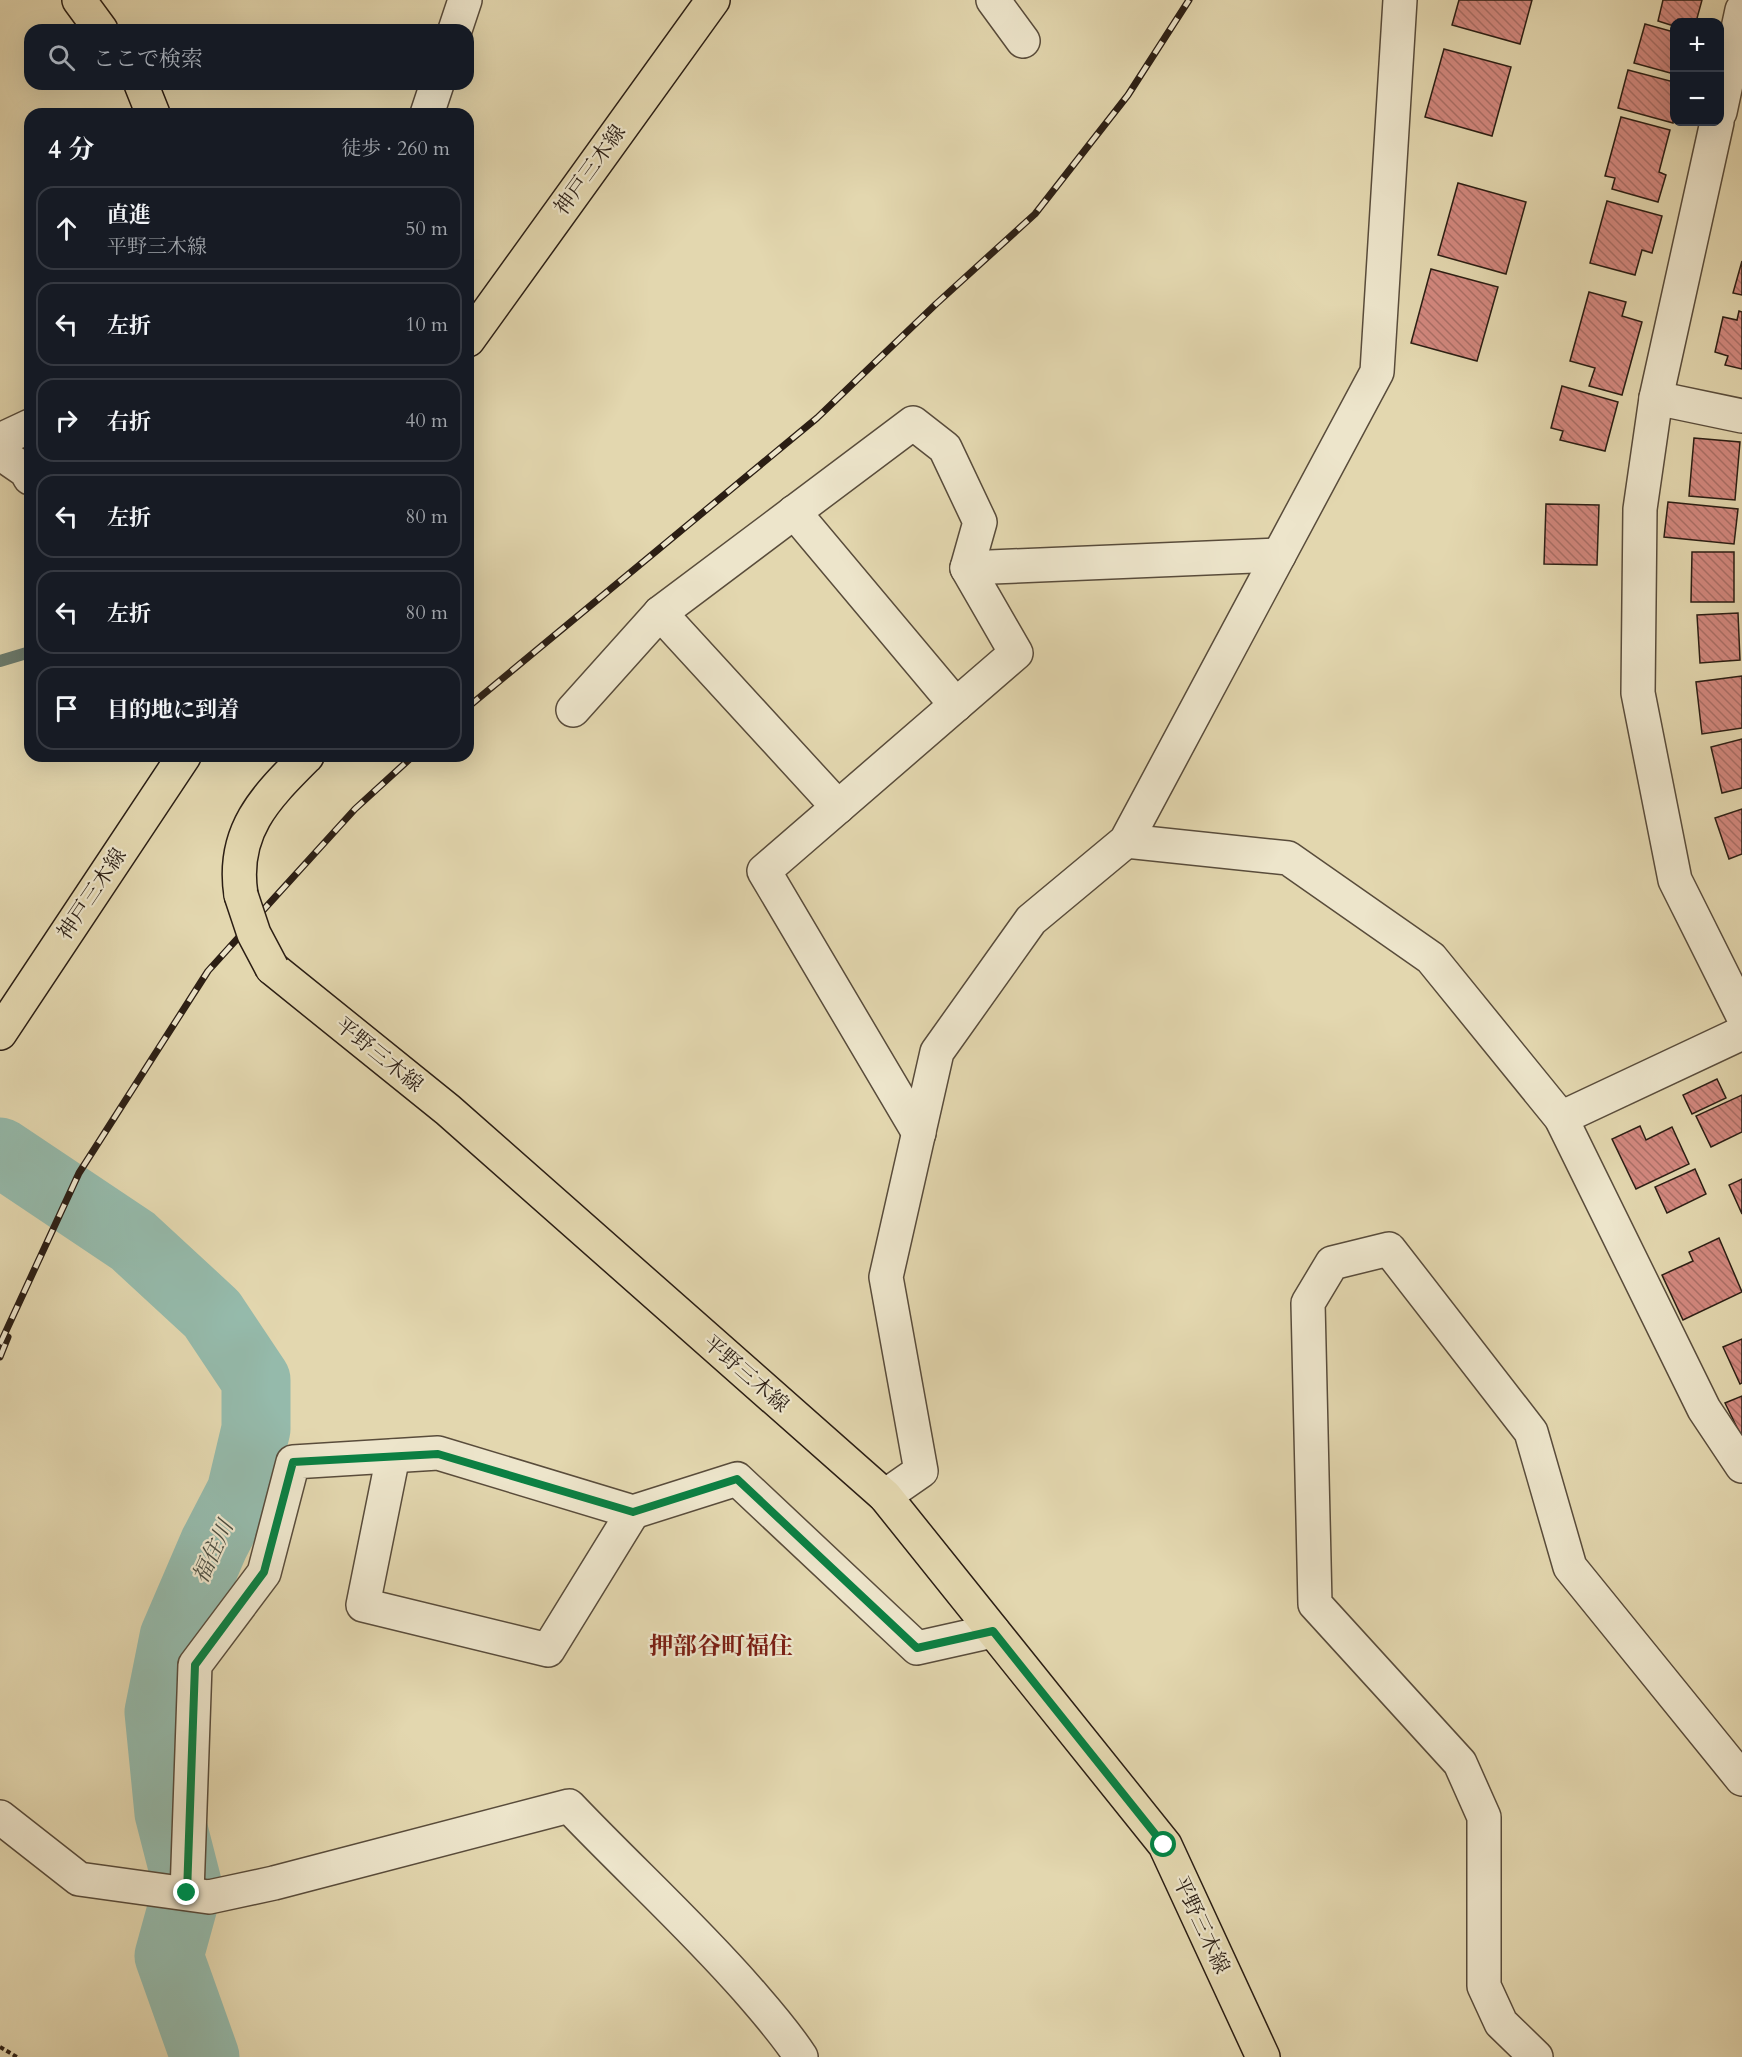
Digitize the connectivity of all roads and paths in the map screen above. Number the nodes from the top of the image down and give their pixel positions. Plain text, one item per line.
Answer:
1 (79, 0) edge
2 (465, 0) edge
3 (713, 0) edge
4 (993, 0) edge
5 (1400, 0) edge
6 (1742, 10) edge
7 (97, 24) edge
8 (457, 24) edge
9 (1023, 41) dead end
10 (143, 90) edge
11 (435, 90) edge
12 (1724, 90) edge
13 (151, 108) edge
14 (429, 108) edge
15 (1717, 126) edge
16 (474, 332) edge
17 (1656, 398) junction
18 (1742, 416) edge
19 (24, 429) edge
20 (0, 440) edge
21 (0, 453) edge
22 (24, 470) edge
23 (794, 512) junction
24 (1279, 555) junction
25 (967, 568) junction
26 (660, 613) junction
27 (956, 705) junction
28 (573, 710) dead end
29 (180, 762) edge
30 (301, 762) edge
31 (838, 807) junction
32 (1125, 841) junction
33 (1742, 1014) edge
34 (0, 1033) edge
35 (1742, 1033) edge
36 (1562, 1118) junction
37 (919, 1133) junction
38 (393, 1456) junction
39 (1742, 1466) edge
40 (885, 1496) junction
41 (633, 1512) junction
42 (993, 1631) junction
43 (1742, 1779) edge
44 (0, 1817) edge
45 (187, 1893) junction
46 (0, 2047) edge
47 (17, 2057) edge
48 (801, 2057) edge
49 (1263, 2057) edge
50 (1536, 2057) edge

1 - 7 main road
2 - 8 street
3 - 16 main road, 神戸三木線
4 - 9 street
5 - 24 street
6 - 12 street
10 - 13 main road
11 - 14 street
15 - 17 street
17 - 18 street
17 - 33 street
19 - 20 street
21 - 22 street
23 - 25 street
23 - 26 street
23 - 27 street
24 - 25 street
24 - 32 street
25 - 27 street
26 - 28 street
26 - 31 street
27 - 31 street
29 - 34 main road, 神戸三木線
30 - 40 main road, 平野三木線, bridge
31 - 37 street
32 - 36 street
32 - 37 street
35 - 36 street
36 - 39 street
37 - 40 street
38 - 41 street
38 - 41 street
38 - 45 street
40 - 42 main road, 平野三木線
41 - 42 street
42 - 49 main road, 平野三木線
43 - 50 street
44 - 45 street
45 - 48 street
46 - 47 path

